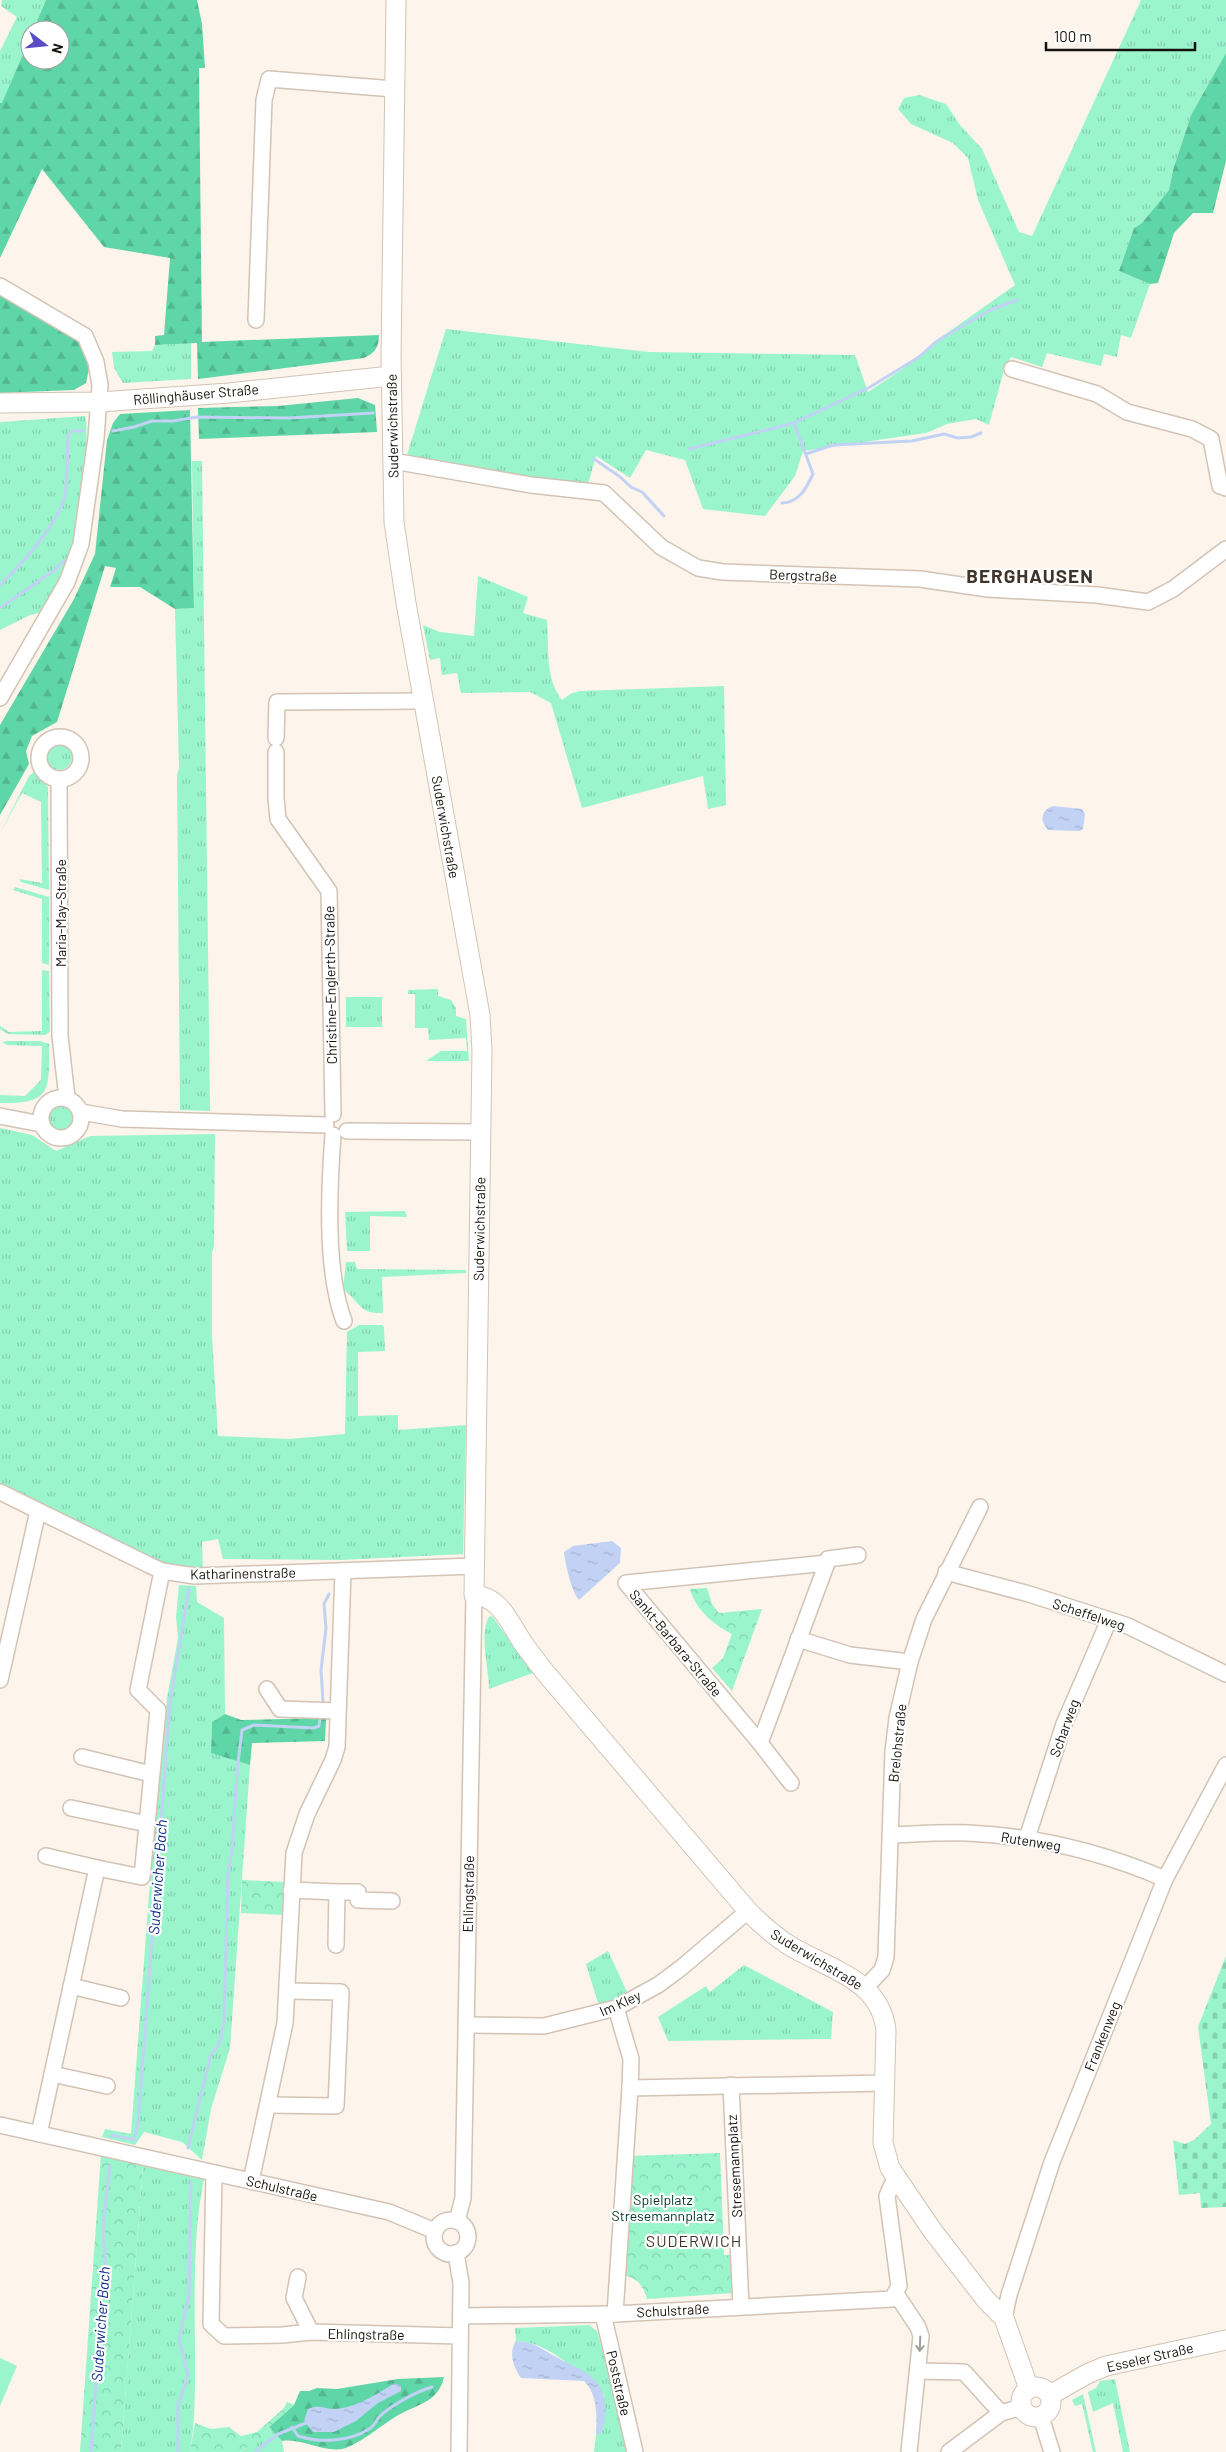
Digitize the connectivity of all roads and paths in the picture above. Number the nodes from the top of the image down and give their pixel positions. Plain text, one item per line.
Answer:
1 (396, 0) edge
2 (394, 89) junction
3 (0, 286) edge
4 (256, 320) dead end
5 (1012, 369) dead end
6 (391, 376) junction
7 (99, 402) junction
8 (0, 403) edge
9 (392, 461) junction
10 (1226, 488) edge
11 (1226, 549) edge
12 (0, 698) edge
13 (423, 701) junction
14 (59, 780) dead end
15 (61, 1098) junction
16 (0, 1114) edge
17 (42, 1118) junction
18 (81, 1119) junction
19 (335, 1126) junction
20 (480, 1132) junction
21 (344, 1321) dead end
22 (0, 1492) edge
23 (980, 1507) dead end
24 (38, 1511) junction
25 (858, 1554) dead end
26 (826, 1563) junction
27 (474, 1566) junction
28 (343, 1570) junction
29 (162, 1571) junction
30 (946, 1572) junction
31 (474, 1595) junction
32 (1108, 1620) junction
33 (798, 1639) junction
34 (910, 1662) junction
35 (1226, 1674) edge
36 (0, 1680) edge
37 (267, 1689) dead end
38 (338, 1711) junction
39 (760, 1743) junction
40 (82, 1757) dead end
41 (1226, 1766) edge
42 (151, 1774) junction
43 (791, 1783) dead end
44 (71, 1808) dead end
45 (147, 1824) junction
46 (891, 1835) junction
47 (1027, 1838) junction
48 (46, 1856) dead end
49 (97, 1868) junction
50 (1165, 1879) junction
51 (291, 1890) junction
52 (337, 1892) junction
53 (392, 1901) dead end
54 (748, 1911) junction
55 (336, 1945) dead end
56 (71, 1986) junction
57 (866, 1987) junction
58 (288, 1991) junction
59 (121, 1998) dead end
60 (616, 2008) junction
61 (466, 2026) junction
62 (52, 2074) junction
63 (885, 2083) junction
64 (107, 2086) dead end
65 (730, 2086) junction
66 (630, 2088) junction
67 (268, 2105) junction
68 (0, 2125) edge
69 (39, 2134) junction
70 (214, 2173) junction
71 (895, 2178) junction
72 (251, 2181) junction
73 (457, 2221) junction
74 (435, 2231) junction
75 (456, 2253) junction
76 (298, 2276) dead end
77 (891, 2298) junction
78 (740, 2307) junction
79 (609, 2314) junction
80 (461, 2316) junction
81 (1004, 2318) junction
82 (311, 2332) junction
83 (460, 2336) junction
84 (1226, 2340) edge
85 (918, 2371) junction
86 (1029, 2389) junction
87 (1050, 2395) junction
88 (1022, 2406) junction
89 (1000, 2413) junction
90 (1041, 2416) junction
91 (458, 2452) edge
92 (635, 2452) edge
93 (909, 2452) edge
94 (950, 2452) edge
95 (1052, 2452) edge

1 - 2 main road, Suderwichstraße
2 - 4 street
2 - 6 main road, Suderwichstraße
3 - 7 street
5 - 10 street
6 - 7 main road, Röllinghäuser Straße
6 - 9 main road, Suderwichstraße
7 - 8 main road, Röllinghäuser Straße
7 - 12 street
9 - 11 street, Bergstraße
9 - 13 main road, Suderwichstraße
13 - 19 street, Christine-Englerth-Straße
13 - 20 main road, Suderwichstraße
14 - 15 street, Maria-May-Straße
15 - 17 street
15 - 18 street
16 - 17 street
17 - 18 street
18 - 19 street
19 - 20 street
19 - 21 street, Christine-Englerth-Straße
20 - 27 main road, Suderwichstraße
22 - 24 street, Katharinenstraße
23 - 30 street, Brelohstraße
24 - 29 street, Katharinenstraße
24 - 36 street
25 - 26 street, Sankt-Barbara-Straße
26 - 33 street
26 - 39 street, Sankt-Barbara-Straße
27 - 28 street, Katharinenstraße
27 - 31 main road, Ehlingstraße
28 - 29 street, Katharinenstraße
28 - 38 street
29 - 42 street
30 - 32 street, Scheffelweg
30 - 34 street, Brelohstraße
31 - 54 main road, Suderwichstraße
31 - 61 street, Ehlingstraße
32 - 35 street, Scheffelweg
32 - 47 street, Scharweg
33 - 34 street
33 - 39 street
34 - 46 street, Brelohstraße
37 - 38 street
38 - 51 street
39 - 43 street, Sankt-Barbara-Straße
40 - 42 street
41 - 50 street, Frankenweg
42 - 45 street
44 - 45 street
45 - 49 street
46 - 47 street, Rutenweg
46 - 57 street, Brelohstraße
47 - 50 street, Rutenweg
48 - 49 street
49 - 56 street
50 - 81 street, Frankenweg
51 - 52 street
51 - 58 street
52 - 53 street
52 - 55 street
54 - 57 main road, Suderwichstraße
54 - 60 street, Im Kley
56 - 59 street
56 - 62 street
57 - 63 main road, Suderwichstraße
58 - 67 street
58 - 67 street
60 - 61 street, Im Kley
60 - 66 street
61 - 73 street, Ehlingstraße
62 - 64 street
62 - 69 street
63 - 65 street
63 - 71 main road, Suderwichstraße
65 - 66 street
65 - 78 street, Stresemannplatz
66 - 79 street
67 - 72 street
68 - 69 street, Schulstraße
69 - 70 street, Schulstraße
70 - 72 street, Schulstraße
70 - 82 street, Ehlingstraße
71 - 77 street
71 - 81 main road, Suderwichstraße
72 - 74 street, Schulstraße
73 - 74 street
73 - 75 street
74 - 75 street
75 - 80 street
76 - 82 street
77 - 78 street, Schulstraße
77 -> 85 street
78 - 79 street, Schulstraße
79 - 80 street, Schulstraße
79 - 92 street, Poststraße
80 - 83 street
81 - 86 main road, Suderwichstraße
82 - 83 street, Ehlingstraße
83 - 91 street
84 - 87 main road, Esseler Straße
85 - 89 street
85 - 93 street
86 - 87 main road
86 - 88 main road
87 - 90 main road
88 - 89 street
88 - 90 main road
89 - 94 street
90 - 95 street

